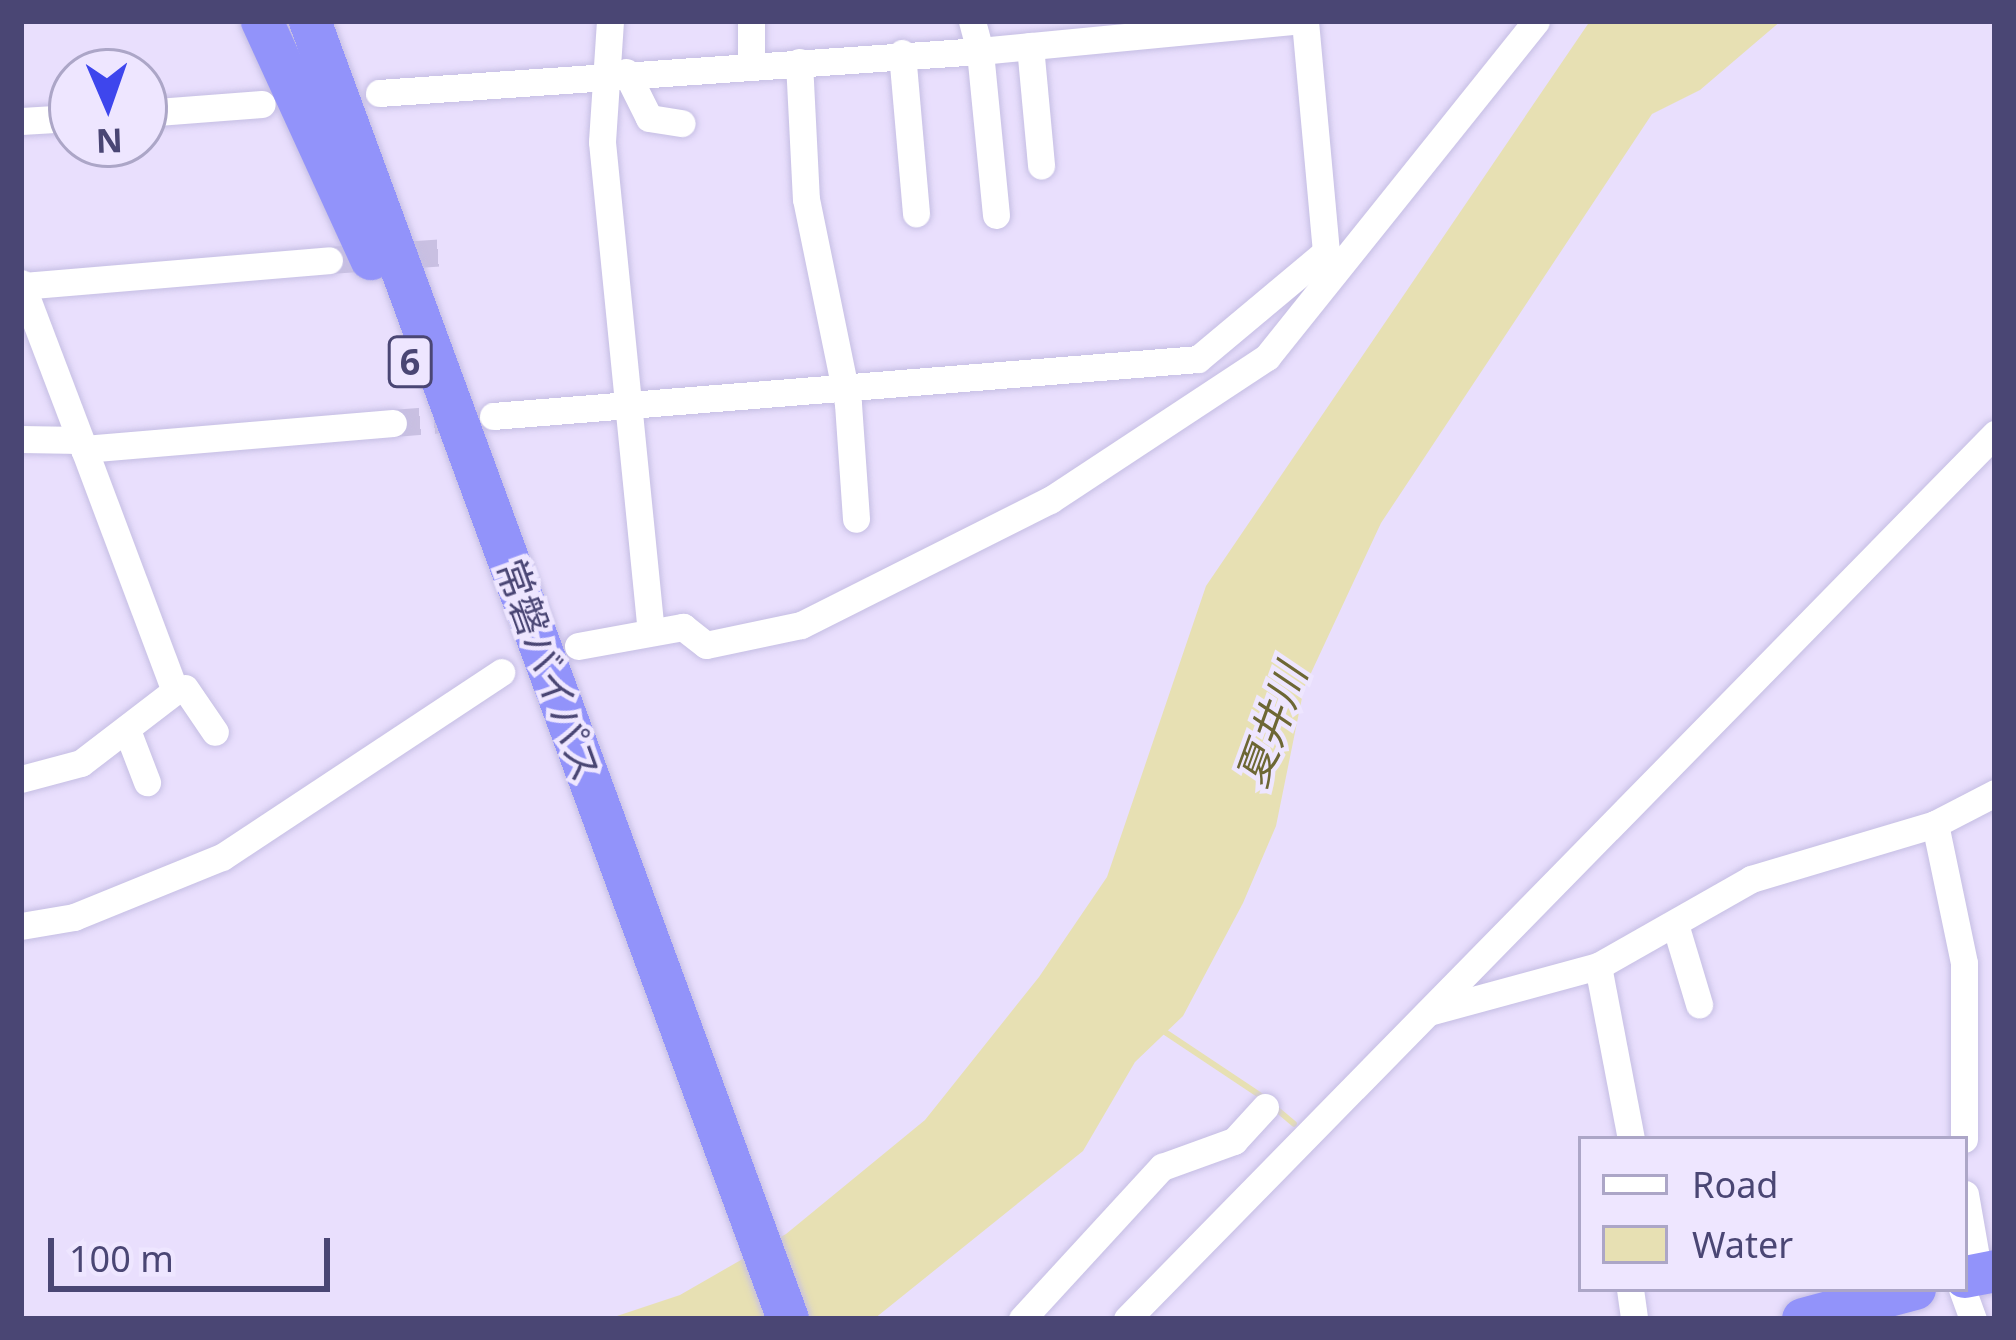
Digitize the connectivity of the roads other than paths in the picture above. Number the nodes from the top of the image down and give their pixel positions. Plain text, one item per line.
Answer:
1 (262, 21) edge
2 (286, 21) edge
3 (310, 21) edge
4 (328, 21) edge
5 (610, 21) edge
6 (751, 21) edge
7 (972, 21) edge
8 (1292, 21) edge
9 (1305, 21) edge
10 (1536, 21) edge
11 (1030, 46) junction
12 (980, 51) junction
13 (902, 53) junction
14 (799, 62) junction
15 (751, 65) junction
16 (614, 72) junction
17 (379, 93) dead end
18 (262, 104) dead end
19 (168, 111) edge
20 (682, 123) dead end
21 (1041, 165) dead end
22 (916, 213) dead end
23 (996, 215) dead end
24 (1363, 248) junction
25 (1320, 256) junction
26 (329, 260) tunnel mouth
27 (382, 282) junction
28 (22, 285) edge
29 (33, 347) edge
30 (1240, 375) junction
31 (843, 388) junction
32 (631, 402) junction
33 (475, 416) junction
34 (393, 423) tunnel mouth
35 (1995, 434) edge
36 (21, 440) edge
37 (82, 444) junction
38 (856, 519) dead end
39 (651, 630) junction
40 (578, 646) dead end
41 (501, 672) dead end
42 (185, 688) dead end
43 (544, 698) junction
44 (127, 730) junction
45 (215, 732) dead end
46 (21, 779) edge
47 (147, 782) dead end
48 (1995, 793) edge
49 (1935, 824) junction
50 (1675, 924) junction
51 (21, 926) edge
52 (1598, 966) junction
53 (1699, 1004) dead end
54 (1428, 1012) junction
55 (1265, 1107) dead end
56 (1630, 1136) edge
57 (1964, 1136) edge
58 (1968, 1219) edge
59 (1975, 1278) edge
60 (1904, 1292) edge
61 (759, 1319) edge
62 (788, 1319) edge
63 (1022, 1319) edge
64 (1127, 1319) edge
65 (1803, 1319) edge
66 (1973, 1319) edge

1 - 27 highway
2 - 27 highway, 常磐バイパス / 6
3 - 33 highway, 常磐バイパス / 6
4 - 33 highway
5 - 16 street
6 - 15 street
7 - 12 street
8 - 11 street
9 - 25 street
10 - 24 street
11 - 12 street
11 - 21 street
12 - 13 street
12 - 23 street
13 - 14 street
13 - 22 street
14 - 15 street
14 - 31 street
15 - 16 street
16 - 17 street
16 - 20 street
16 - 32 street
18 - 19 street
24 - 25 street
24 - 30 street
25 - 30 street
25 - 31 street
26 - 28 street
27 - 43 highway, 常磐バイパス / 6
28 - 29 street
29 - 37 street
30 - 39 street
31 - 32 street
31 - 38 street
32 - 33 street
32 - 39 street
33 - 43 highway, 常磐バイパス / 6
34 - 37 street
35 - 54 street
36 - 37 street
37 - 44 street
39 - 40 street
41 - 51 street
42 - 45 street
43 - 61 highway, 常磐バイパス / 6
43 - 62 highway, 常磐バイパス / 6
44 - 46 street
44 - 47 street
48 - 49 street
49 - 50 street
49 - 57 street
50 - 52 street
50 - 53 street
52 - 54 street
52 - 56 street
54 - 64 street
55 - 63 street
58 - 59 street
59 - 66 street
60 - 65 highway

